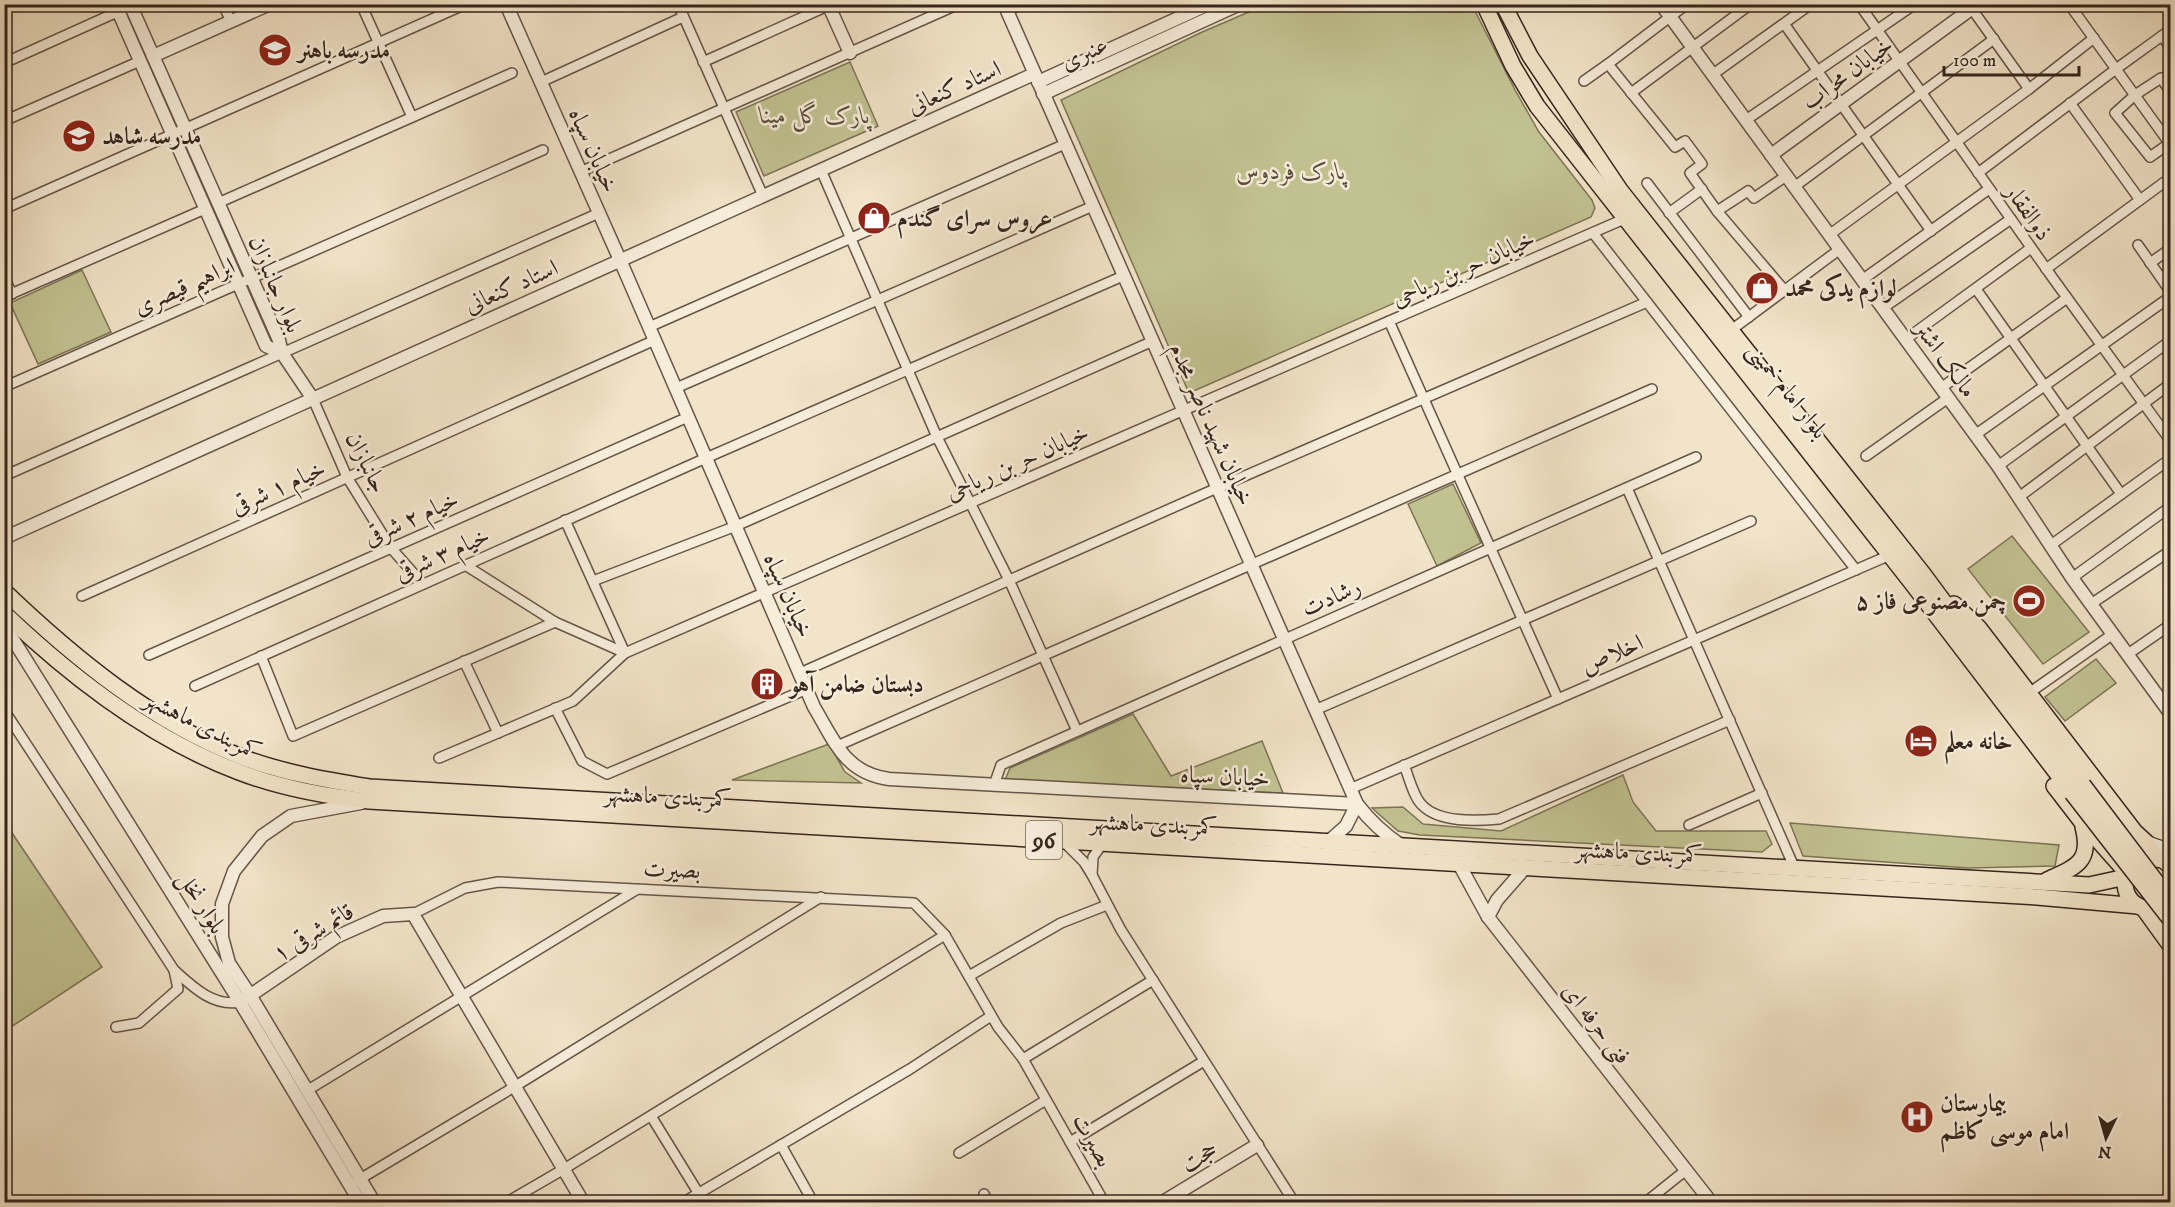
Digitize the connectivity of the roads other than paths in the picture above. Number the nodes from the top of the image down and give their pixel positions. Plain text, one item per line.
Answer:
1 (224, 4) edge
2 (270, 4) edge
3 (361, 4) edge
4 (466, 4) edge
5 (506, 4) edge
6 (678, 4) edge
7 (959, 4) edge
8 (1022, 4) edge
9 (1209, 4) edge
10 (1240, 4) edge
11 (1484, 4) edge
12 (1503, 4) edge
13 (1661, 4) edge
14 (1687, 4) edge
15 (1751, 4) edge
16 (1811, 4) edge
17 (1859, 4) edge
18 (1915, 4) edge
19 (2069, 4) edge
20 (132, 5) edge
21 (830, 5) edge
22 (1975, 7) edge
23 (117, 8) edge
24 (1005, 8) edge
25 (683, 17) junction
26 (1670, 17) junction
27 (231, 22) junction
28 (1785, 25) junction
29 (1878, 31) junction
30 (2166, 33) edge
31 (2094, 38) junction
32 (1994, 39) junction
33 (379, 43) junction
34 (1692, 47) junction
35 (2170, 47) edge
36 (850, 53) junction
37 (153, 56) junction
38 (140, 62) junction
39 (703, 62) junction
40 (1899, 62) junction
41 (4, 63) edge
42 (1608, 64) junction
43 (2116, 69) junction
44 (1818, 72) junction
45 (512, 73) dead end
46 (1713, 75) junction
47 (1584, 81) dead end
48 (541, 82) junction
49 (1038, 83) junction
50 (2030, 89) junction
51 (2170, 90) edge
52 (1555, 91) junction
53 (1631, 93) junction
54 (1921, 93) junction
55 (2135, 95) junction
56 (2070, 103) junction
57 (1840, 104) junction
58 (1536, 106) junction
59 (724, 108) junction
60 (1570, 113) junction
61 (412, 117) junction
62 (1746, 120) junction
63 (4, 121) edge
64 (1551, 125) junction
65 (186, 129) junction
66 (172, 135) junction
67 (1863, 136) junction
68 (1956, 142) junction
69 (2170, 143) edge
70 (1065, 144) junction
71 (543, 150) dead end
72 (1771, 155) junction
73 (821, 170) junction
74 (580, 172) junction
75 (1978, 173) junction
76 (1786, 176) junction
77 (2170, 178) edge
78 (1647, 183) dead end
79 (1898, 185) junction
80 (1794, 187) junction
81 (1702, 189) junction
82 (1989, 189) junction
83 (763, 196) junction
84 (2140, 200) junction
85 (218, 203) junction
86 (1093, 206) junction
87 (4, 209) edge
88 (205, 209) junction
89 (1716, 211) junction
90 (599, 213) junction
91 (1670, 213) junction
92 (1624, 219) junction
93 (2011, 219) junction
94 (1931, 231) junction
95 (1593, 232) junction
96 (1829, 235) junction
97 (851, 238) junction
98 (2138, 245) dead end
99 (2031, 248) junction
100 (1840, 249) junction
101 (2170, 249) edge
102 (620, 260) junction
103 (2150, 263) junction
104 (2046, 269) junction
105 (1124, 276) junction
106 (4, 277) edge
107 (251, 278) junction
108 (1862, 280) junction
109 (238, 284) junction
110 (1976, 289) junction
111 (1785, 291) junction
112 (2170, 291) edge
113 (8, 296) edge
114 (2170, 297) edge
115 (2067, 298) junction
116 (878, 300) junction
117 (1647, 302) junction
118 (1883, 308) junction
119 (1749, 317) junction
120 (1389, 321) junction
121 (649, 327) junction
122 (1730, 332) junction
123 (2011, 338) junction
124 (1905, 339) junction
125 (655, 340) junction
126 (1153, 341) junction
127 (2170, 341) edge
128 (2102, 345) junction
129 (282, 353) junction
130 (908, 369) junction
131 (2124, 375) junction
132 (2170, 384) edge
133 (2045, 386) junction
134 (4, 387) edge
135 (676, 388) junction
136 (1652, 389) dead end
137 (1945, 393) junction
138 (313, 399) junction
139 (1424, 399) junction
140 (2144, 403) junction
141 (1183, 411) junction
142 (688, 417) junction
143 (2066, 417) junction
144 (1975, 435) junction
145 (937, 436) junction
146 (2170, 440) edge
147 (2087, 446) junction
148 (1866, 456) dead end
149 (1696, 457) dead end
150 (706, 458) junction
151 (2170, 459) edge
152 (1998, 466) junction
153 (1457, 474) junction
154 (4, 476) edge
155 (347, 477) junction
156 (1217, 488) junction
157 (1627, 488) junction
158 (2121, 494) junction
159 (2019, 497) junction
160 (971, 503) junction
161 (2170, 507) edge
162 (565, 520) junction
163 (1751, 521) dead end
164 (736, 526) junction
165 (4, 538) edge
166 (2051, 545) junction
167 (391, 548) junction
168 (1490, 548) junction
169 (1890, 555) junction
170 (2169, 555) edge
171 (1660, 560) junction
172 (465, 565) junction
173 (1251, 565) junction
174 (1856, 570) junction
175 (1918, 578) junction
176 (2072, 578) junction
177 (1009, 580) junction
178 (593, 581) junction
179 (423, 584) junction
180 (4, 591) edge
181 (765, 593) junction
182 (82, 596) dead end
183 (2091, 604) junction
184 (4, 613) edge
185 (1523, 620) junction
186 (555, 622) junction
187 (4, 625) edge
188 (2170, 625) edge
189 (2113, 634) junction
190 (1284, 639) junction
191 (1695, 639) junction
192 (625, 653) junction
193 (2128, 654) junction
194 (149, 655) dead end
195 (261, 656) junction
196 (1043, 656) junction
197 (464, 661) junction
198 (800, 673) junction
199 (195, 686) dead end
200 (807, 689) junction
201 (2029, 693) junction
202 (1558, 699) junction
203 (555, 708) junction
204 (4, 710) edge
205 (1315, 710) junction
206 (2170, 711) edge
207 (1730, 720) junction
208 (1077, 731) junction
209 (498, 733) junction
210 (837, 746) junction
211 (439, 758) dead end
212 (1404, 765) junction
213 (994, 785) junction
214 (1350, 789) junction
215 (2078, 789) junction
216 (1762, 793) junction
217 (369, 801) junction
218 (1357, 804) junction
219 (2081, 821) junction
220 (1689, 825) dead end
221 (2141, 838) junction
222 (1063, 841) junction
223 (1328, 842) junction
224 (1103, 843) junction
225 (1402, 846) junction
226 (2108, 853) junction
227 (2167, 859) edge
228 (1459, 864) junction
229 (1526, 868) junction
230 (1795, 869) junction
231 (1092, 875) junction
232 (2126, 875) junction
233 (2044, 881) junction
234 (2099, 882) junction
235 (638, 890) junction
236 (821, 897) junction
237 (2170, 901) edge
238 (2100, 903) junction
239 (1107, 905) junction
240 (2141, 908) junction
241 (413, 914) junction
242 (1488, 917) junction
243 (2170, 919) edge
244 (945, 934) junction
245 (2170, 945) edge
246 (174, 970) junction
247 (969, 976) junction
248 (1153, 980) junction
249 (461, 997) junction
250 (245, 999) junction
251 (991, 1016) junction
252 (116, 1027) dead end
253 (1023, 1059) junction
254 (1204, 1062) junction
255 (514, 1086) junction
256 (308, 1090) junction
257 (1046, 1101) junction
258 (651, 1116) junction
259 (1070, 1142) junction
260 (1257, 1144) junction
261 (781, 1145) junction
262 (959, 1153) dead end
263 (564, 1169) junction
264 (1686, 1170) junction
265 (355, 1182) junction
266 (699, 1194) junction
267 (360, 1203) edge
268 (374, 1203) edge
269 (507, 1203) edge
270 (583, 1203) edge
271 (684, 1203) edge
272 (813, 1203) edge
273 (1104, 1203) edge
274 (1163, 1203) edge
275 (1294, 1203) edge
276 (1646, 1203) edge
277 (1711, 1203) edge

1 - 27 street
2 - 27 street
3 - 33 street
4 - 33 street
5 - 48 street, خیابان سپاه
6 - 25 street
7 - 36 street
8 - 24 street
9 - 49 street, عنبری
10 - 49 street, عنبری
11 - 58 main road, بلوار امام خمینی
12 - 52 main road, بلوار امام خمینی
13 - 26 street, مالک اشتر
14 - 26 street
15 - 34 street
16 - 28 street
17 - 29 street, ذوالفقار
18 - 29 street
19 - 31 street
20 - 23 street
20 - 37 street, بلوار جانبازان
21 - 36 street
21 - 39 street
22 - 32 street
22 - 40 street, خیابان محراب
23 - 38 street, بلوار جانبازان
23 - 41 street
24 - 49 street, خیابان شهید ناصر مجدم
25 - 39 street
25 - 48 street
26 - 34 street, مالک اشتر
26 - 42 street
27 - 37 street
28 - 44 street
28 - 46 street
29 - 40 street, ذوالفقار
29 - 44 street
30 - 35 street
30 - 43 street
31 - 43 street
31 - 50 street
32 - 50 street
32 - 54 street
33 - 61 street
33 - 65 street
34 - 46 street, مالک اشتر
34 - 53 street
36 - 59 street
37 - 65 street, بلوار جانبازان
38 - 63 street
38 - 66 street, بلوار جانبازان
39 - 59 street
40 - 54 street, ذوالفقار
40 - 57 street, خیابان محراب
42 - 47 street
42 - 53 street
43 - 55 street
43 - 56 street
44 - 57 street
44 - 62 street
45 - 61 street
46 - 62 street, مالک اشتر
48 - 74 street, خیابان سپاه
49 - 70 street, خیابان شهید ناصر مجدم
49 - 73 street, استاد کنعانی
50 - 68 street
51 - 55 street
52 - 58 main road
52 - 60 main road, بلوار امام خمینی
53 - 81 street
54 - 67 street
54 - 68 street, ذوالفقار
55 - 69 street
55 - 69 street
56 - 75 street
56 - 84 street
57 - 67 street
57 - 72 street, خیابان محراب
58 - 64 main road, بلوار امام خمینی
59 - 74 street
59 - 83 street
60 - 64 main road
60 - 122 main road, بلوار امام خمینی
61 - 85 street
62 - 72 street, مالک اشتر
64 - 92 main road, بلوار امام خمینی
65 - 66 street
65 - 85 street, بلوار جانبازان
66 - 87 street
66 - 88 street, بلوار جانبازان
67 - 79 street
67 - 80 street
68 - 75 street, ذوالفقار
68 - 79 street
70 - 86 street, خیابان شهید ناصر مجدم
70 - 97 street
71 - 107 street, ابراهیم قیصری
72 - 76 street, مالک اشتر
73 - 83 street, استاد کنعانی
73 - 97 street
74 - 90 street, خیابان سپاه
75 - 82 street, ذوالفقار
76 - 80 street, مالک اشتر
76 - 89 street
77 - 84 street
78 - 91 street
79 - 94 street
79 - 96 street
80 - 96 street, مالک اشتر
81 - 89 street
81 - 91 street
82 - 93 street, ذوالفقار
82 - 94 street
83 - 102 street, استاد کنعانی
84 - 104 street
85 - 107 street, بلوار جانبازان
86 - 105 street, خیابان شهید ناصر مجدم
86 - 116 street
88 - 109 street, بلوار جانبازان
88 - 113 street
89 - 111 street
90 - 102 street, خیابان سپاه
90 - 129 street
91 - 119 street
92 - 95 street, خیابان حر بن ریاحی
92 - 169 main road, بلوار امام خمینی
93 - 99 street, ذوالفقار
93 - 118 street
94 - 108 street
95 - 117 street
95 - 120 street, خیابان حر بن ریاحی
96 - 100 street, مالک اشتر
97 - 116 street
97 - 121 street
98 - 103 street
99 - 104 street, ذوالفقار
99 - 110 street
100 - 108 street, مالک اشتر
100 - 111 street
101 - 103 street
102 - 121 street, خیابان سپاه
102 - 138 street, استاد کنعانی
103 - 112 street
104 - 115 street, ذوالفقار
105 - 126 street, خیابان شهید ناصر مجدم
105 - 130 street, خیام ۳ شرقی
106 - 113 street
107 - 109 street, ابراهیم قیصری
107 - 129 street, بلوار جانبازان
108 - 118 street, مالک اشتر
109 - 129 street, بلوار جانبازان
109 - 134 street, ابراهیم قیصری
110 - 123 street
110 - 124 street
111 - 119 street
114 - 128 street
115 - 123 street
115 - 128 street, ذوالفقار
116 - 130 street
116 - 135 street
117 - 139 street
117 - 174 street
118 - 124 street, مالک اشتر
119 - 122 street
120 - 139 street
120 - 141 street, خیابان حر بن ریاحی
121 - 125 street, خیابان سپاه
122 - 175 main road, بلوار امام خمینی
123 - 133 street
123 - 137 street
124 - 137 street, مالک اشتر
125 - 135 street, خیابان سپاه
125 - 155 street, خیام ۱ شرقی
126 - 141 street, خیابان شهید ناصر مجدم
126 - 145 street
127 - 131 street
128 - 131 street, ذوالفقار
128 - 133 street
129 - 138 street, جانبازان
129 - 154 street
130 - 145 street
130 - 150 street, خیام ۳ شرقی
131 - 140 street, ذوالفقار
131 - 143 street
132 - 140 street
133 - 143 street
133 - 144 street
135 - 142 street, خیابان سپاه
136 - 153 street
137 - 144 street, مالک اشتر
137 - 148 street
138 - 155 street, جانبازان
138 - 165 street, استاد کنعانی
139 - 153 street
139 - 156 street
140 - 146 street, ذوالفقار
140 - 147 street
141 - 156 street, خیابان شهید ناصر مجدم
141 - 160 street, خیابان حر بن ریاحی
142 - 150 street, خیابان سپاه
142 - 167 street, خیام ۲ شرقی
143 - 147 street
143 - 152 street
144 - 152 street, مالک اشتر
145 - 160 street
145 - 164 street
147 - 158 street
147 - 159 street
149 - 157 street, رشادت
150 - 162 street, خیام ۳ شرقی
150 - 164 street, خیابان سپاه
151 - 158 street
152 - 159 street, مالک اشتر
153 - 168 street
153 - 173 street
155 - 167 street, جانبازان
155 - 182 street, خیام ۱ شرقی
156 - 173 street, خیابان شهید ناصر مجدم
156 - 177 street
157 - 168 street, رشادت
157 - 171 street
158 - 166 street
159 - 166 street, مالک اشتر
160 - 177 street
160 - 181 street, خیابان حر بن ریاحی
161 - 176 street
162 - 172 street, خیام ۳ شرقی
162 - 178 street
163 - 171 street
164 - 178 street
164 - 181 street, خیابان سپاه
166 - 176 street, مالک اشتر
167 - 179 street, جانبازان
167 - 194 street, خیام ۲ شرقی
168 - 185 street
168 - 190 street, رشادت
169 - 174 street, اخلاص
169 - 175 main road, بلوار امام خمینی
170 - 183 street
171 - 185 street
171 - 191 street
172 - 179 street, خیام ۳ شرقی
172 - 186 street
173 - 190 street, خیابان شهید ناصر مجدم
173 - 196 street
174 - 191 street, اخلاص
175 - 201 main road
175 - 215 main road, بلوار امام خمینی
175 - 219 main road
176 - 183 street, مالک اشتر
177 - 196 street
177 - 198 street
178 - 192 street
179 - 195 street, خیام ۳ شرقی
180 - 223 main road, کمربندی ماهشهر / 96
181 - 192 street, خیابان حر بن ریاحی
181 - 198 street, خیابان سپاه
183 - 189 street, مالک اشتر
184 - 217 main road, کمربندی ماهشهر / 96
185 - 202 street
185 - 205 street
186 - 192 street
186 - 197 street
187 - 250 street, بلوار نخل
188 - 193 street
189 - 193 street, مالک اشتر
189 - 201 street
190 - 205 street, خیابان شهید ناصر مجدم
190 - 208 street, رشادت
191 - 202 street, اخلاص
191 - 207 street
192 - 203 street, خیابان حر بن ریاحی
193 - 206 street, مالک اشتر
195 - 197 street
195 - 199 street, خیام ۳ شرقی
196 - 208 street
196 - 210 street
197 - 209 street
198 - 200 street, خیابان سپاه
200 - 203 street
200 - 210 street, خیابان سپاه
201 - 221 main road
202 - 212 street, اخلاص
203 - 209 street, خیابان حر بن ریاحی
204 - 246 street
205 - 214 street, خیابان شهید ناصر مجدم
207 - 212 street
207 - 216 street
208 - 213 street, رشادت
209 - 211 street, خیابان حر بن ریاحی
210 - 213 street, خیابان سپاه
212 - 214 street, اخلاص
213 - 218 street, خیابان سپاه
214 - 218 street, خیابان شهید ناصر مجدم
215 - 237 main road, bridge
215 - 243 main road, bridge
216 - 220 street
216 - 230 street
217 - 222 main road, کمربندی ماهشهر / 96
217 - 250 street, بلوار نخل
218 - 223 street
218 - 225 street, خیابان شهید ناصر مجدم
219 - 226 main road
219 - 233 main road
221 - 226 main road
221 - 227 main road
222 - 224 main road, کمربندی ماهشهر / 96
222 - 231 street
223 - 225 main road, کمربندی ماهشهر / 96
224 - 228 main road, کمربندی ماهشهر / 96
224 - 231 street
225 - 230 main road, کمربندی ماهشهر / 96
226 - 232 main road
227 - 232 main road, 96
228 - 229 main road, کمربندی ماهشهر / 96
228 - 242 street, فنی حرفه ای
229 - 238 main road, کمربندی ماهشهر / 96
229 - 242 street
230 - 233 main road, کمربندی ماهشهر / 96
231 - 239 street
232 - 234 main road, 96
232 - 240 main road
233 - 234 main road, 96
234 - 238 main road
235 - 236 street, بصیرت
235 - 241 street, بصیرت
235 - 249 street
236 - 244 street, بصیرت
236 - 255 street
237 - 240 main road, 96
238 - 240 main road, کمربندی ماهشهر / 96
239 - 247 street
239 - 248 street
240 - 245 main road
241 - 249 street
241 - 250 street, قائم شرقی ۱
242 - 264 street, فنی حرفه ای
244 - 247 street, بصیرت
244 - 258 street
246 - 250 street
246 - 252 street
247 - 251 street, بصیرت
248 - 253 street
248 - 254 street
249 - 255 street
249 - 256 street
250 - 256 street, بلوار نخل
250 - 265 street, بلوار نخل
251 - 253 street, بصیرت
251 - 261 street
253 - 257 street, بصیرت
254 - 259 street
254 - 260 street
255 - 263 street
255 - 265 street
256 - 265 street, بلوار نخل
257 - 259 street, بصیرت
257 - 262 street
258 - 263 street
258 - 266 street
259 - 273 street, بصیرت
260 - 274 street, حجت
260 - 275 street
261 - 266 street
261 - 272 street
263 - 269 street
263 - 270 street
264 - 276 street
264 - 277 street, فنی حرفه ای
265 - 267 street, بلوار نخل
265 - 268 street, بلوار نخل
266 - 271 street

